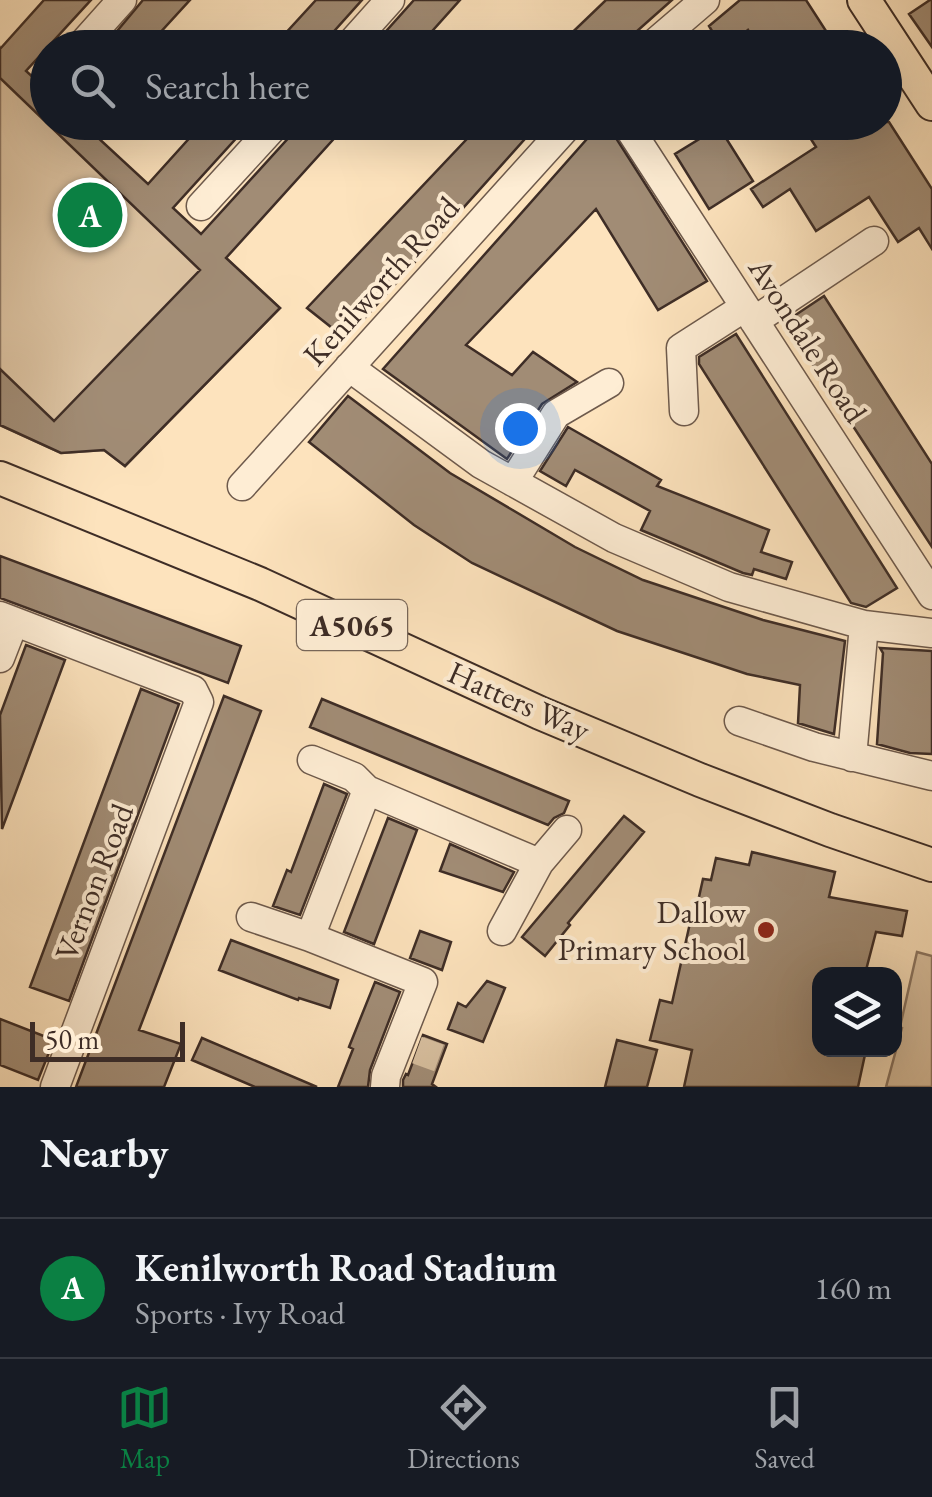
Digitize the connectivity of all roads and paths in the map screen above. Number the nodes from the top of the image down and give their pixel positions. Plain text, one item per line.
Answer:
1 (122, 0) edge
2 (390, 0) edge
3 (706, 0) edge
4 (873, 3) edge
5 (95, 30) edge
6 (362, 30) edge
7 (671, 30) edge
8 (889, 30) edge
9 (902, 53) edge
10 (932, 104) edge
11 (262, 140) edge
12 (555, 140) edge
13 (637, 140) edge
14 (201, 206) dead end
15 (874, 242) dead end
16 (749, 314) junction
17 (349, 368) junction
18 (609, 383) dead end
19 (684, 411) dead end
20 (0, 478) edge
21 (512, 482) junction
22 (242, 486) dead end
23 (932, 595) edge
24 (7, 619) edge
25 (864, 626) junction
26 (932, 633) edge
27 (0, 658) edge
28 (738, 721) dead end
29 (852, 757) junction
30 (312, 760) dead end
31 (932, 776) edge
32 (368, 790) junction
33 (568, 830) dead end
34 (539, 863) junction
35 (932, 865) edge
36 (250, 918) dead end
37 (502, 931) dead end
38 (310, 937) junction
39 (55, 1087) edge
40 (385, 1087) edge

1 - 5 street
2 - 6 street
3 - 7 street
4 - 8 main road
9 - 10 main road
11 - 14 street
12 - 17 street, Kenilworth Road
13 - 16 street, Avondale Road
15 - 16 street
16 - 19 street
16 - 23 street, Avondale Road
17 - 21 street
17 - 22 street, Kenilworth Road
18 - 21 street
20 - 35 main road, Hatters Way / A5065
21 - 25 street
24 - 27 street
24 - 39 street, Vernon Road
25 - 26 street
25 - 29 street
28 - 29 street
29 - 31 street
30 - 32 street
32 - 34 street
32 - 38 street
33 - 34 street
34 - 37 street
36 - 38 street
38 - 40 street

